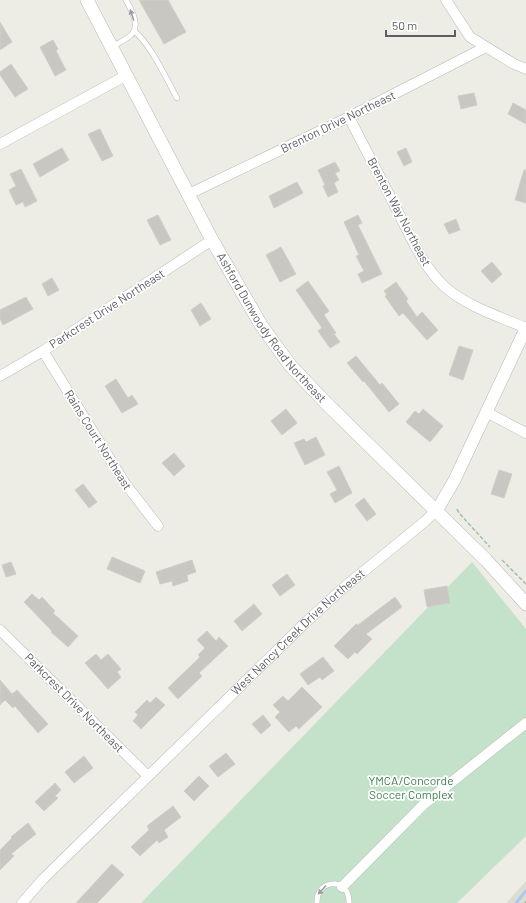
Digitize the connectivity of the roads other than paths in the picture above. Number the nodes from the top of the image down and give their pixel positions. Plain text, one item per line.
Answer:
1 (87, 0) edge
2 (126, 0) edge
3 (446, 0) edge
4 (134, 31) junction
5 (112, 47) junction
6 (486, 47) junction
7 (526, 69) edge
8 (127, 75) junction
9 (177, 98) dead end
10 (349, 117) junction
11 (0, 144) edge
12 (189, 194) junction
13 (212, 240) junction
14 (526, 328) edge
15 (43, 351) junction
16 (0, 376) edge
17 (486, 412) junction
18 (526, 433) edge
19 (436, 510) junction
20 (158, 526) dead end
21 (526, 604) edge
22 (0, 630) edge
23 (526, 723) edge
24 (148, 776) junction
25 (342, 887) junction
26 (22, 903) edge
27 (317, 903) edge
28 (349, 903) edge

1 - 5 main road, Ashford Dunwoody Road Northeast
4 -> 2 lane
3 - 6 street
4 - 5 lane
4 - 9 lane
5 - 8 main road, Ashford Dunwoody Road Northeast
6 - 7 street
6 - 10 street, Brenton Drive Northeast
8 - 11 street
8 - 12 main road, Ashford Dunwoody Road Northeast
10 - 12 street, Brenton Drive Northeast
10 - 14 street, Brenton Way Northeast
12 - 13 main road, Ashford Dunwoody Road Northeast
13 - 15 street, Parkcrest Drive Northeast
13 - 19 main road, Ashford Dunwoody Road Northeast
14 - 17 street, West Nancy Creek Drive Northeast
15 - 16 street, Parkcrest Drive Northeast
15 - 20 street, Rains Court Northeast
17 - 18 street
17 - 19 street, West Nancy Creek Drive Northeast
19 - 21 main road, Ashford Dunwoody Road Northeast
19 - 24 street, West Nancy Creek Drive Northeast
22 - 24 street, Parkcrest Drive Northeast
23 - 25 street
24 - 26 street, West Nancy Creek Drive Northeast
25 -> 27 lane
25 - 28 lane

